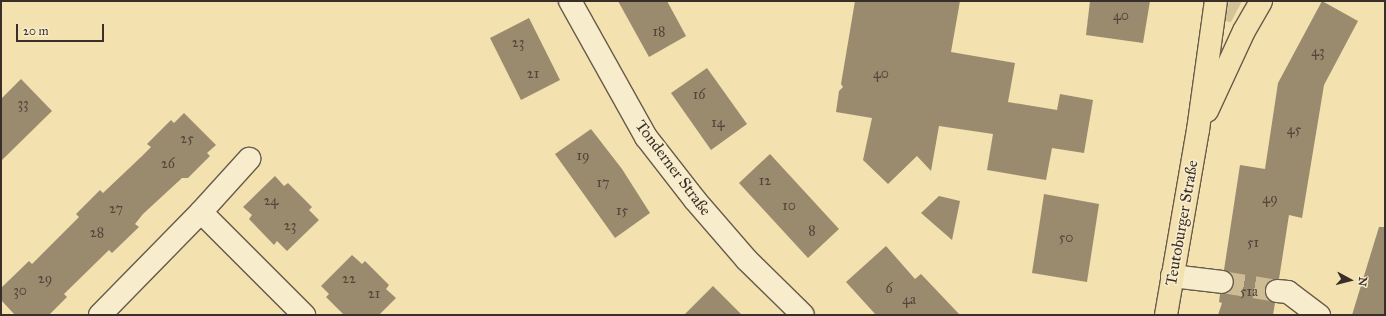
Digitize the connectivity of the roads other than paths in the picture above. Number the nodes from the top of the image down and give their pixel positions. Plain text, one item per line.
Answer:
1 (570, 1) edge
2 (1216, 1) edge
3 (1261, 1) edge
4 (1198, 130) junction
5 (249, 159) dead end
6 (201, 212) junction
7 (1172, 276) junction
8 (1222, 282) tunnel mouth
9 (1277, 291) tunnel mouth
10 (100, 315) edge
11 (304, 315) edge
12 (803, 315) edge
13 (1166, 315) edge
14 (1319, 315) edge

1 - 12 street, Tonderner Straße
2 - 4 main road, Teutoburger Straße
3 - 4 main road, Teutoburger Straße
4 - 7 main road, Teutoburger Straße
5 - 6 street
6 - 10 street
6 - 11 street
7 - 8 street
7 - 13 main road, Teutoburger Straße
9 - 14 street

